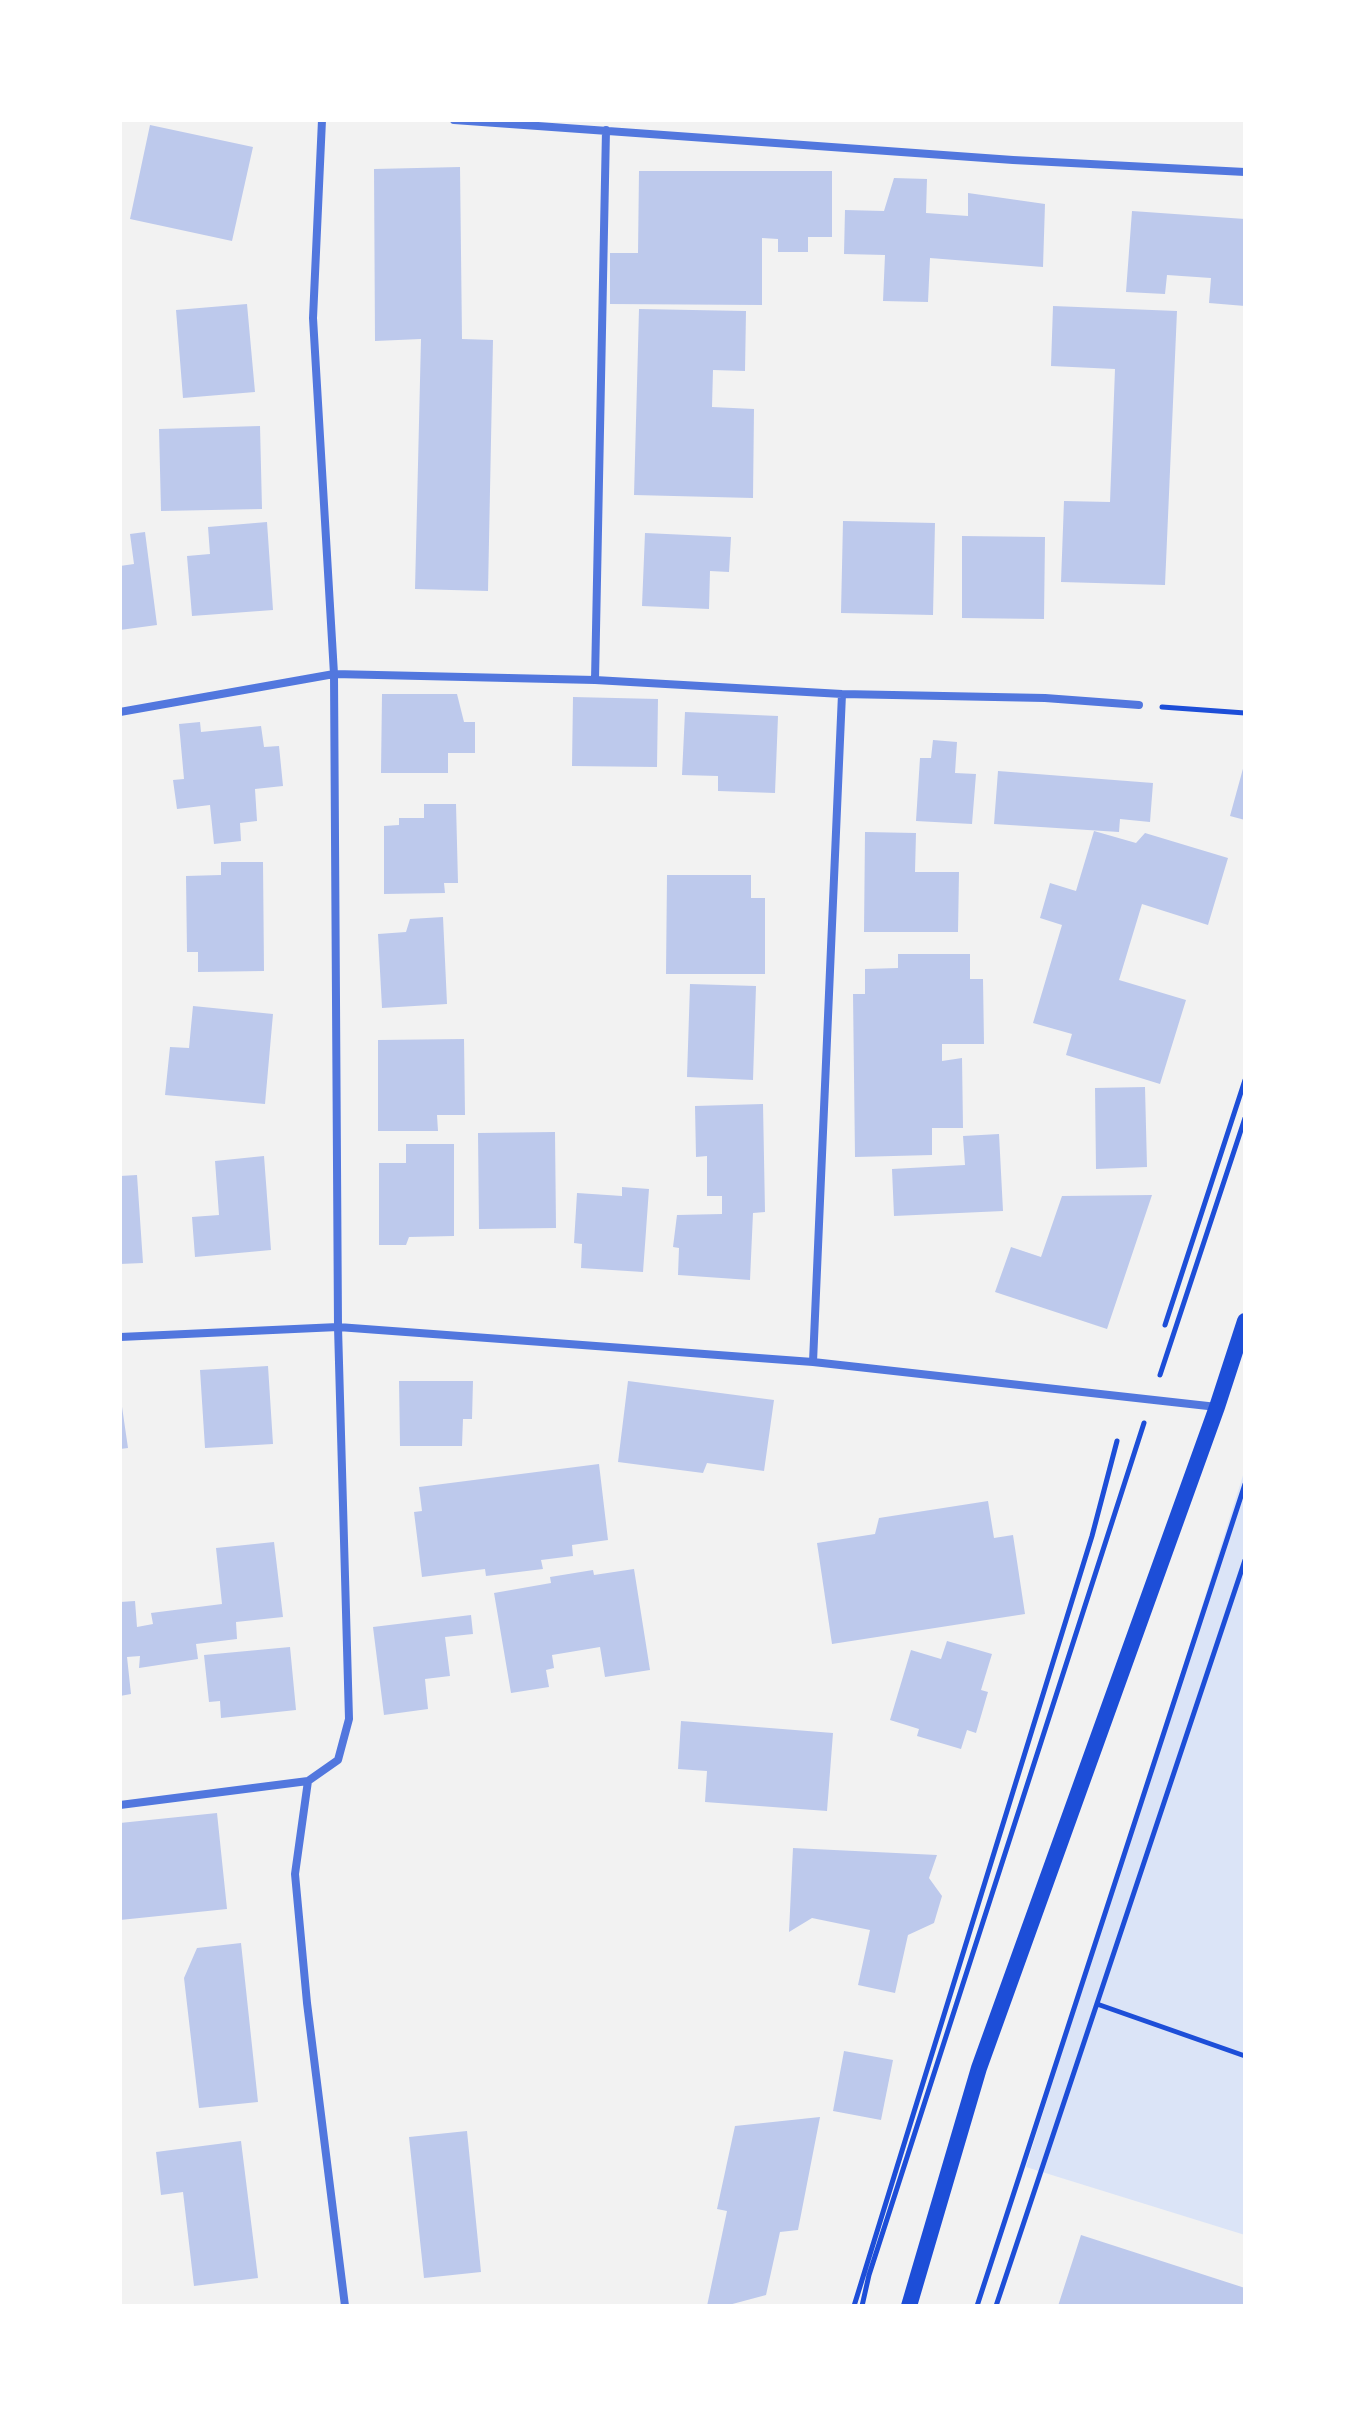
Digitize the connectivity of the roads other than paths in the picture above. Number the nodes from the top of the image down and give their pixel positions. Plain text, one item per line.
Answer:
1 (322, 120) edge
2 (454, 120) edge
3 (606, 130) junction
4 (1245, 172) edge
5 (334, 674) junction
6 (595, 680) junction
7 (842, 694) junction
8 (1139, 705) road end
9 (120, 712) edge
10 (1245, 1321) edge
11 (338, 1327) junction
12 (120, 1337) edge
13 (813, 1362) junction
14 (1217, 1407) junction
15 (308, 1781) junction
16 (120, 1805) edge
17 (345, 2306) edge
18 (909, 2306) edge

1 - 5 street
2 - 3 street
3 - 4 street
3 - 6 street
5 - 6 street
5 - 9 street
5 - 11 street
6 - 7 street
7 - 8 street
7 - 13 street
10 - 14 main road
11 - 12 street
11 - 13 street
11 - 15 street
13 - 14 street
14 - 18 main road
15 - 16 street
15 - 17 street

